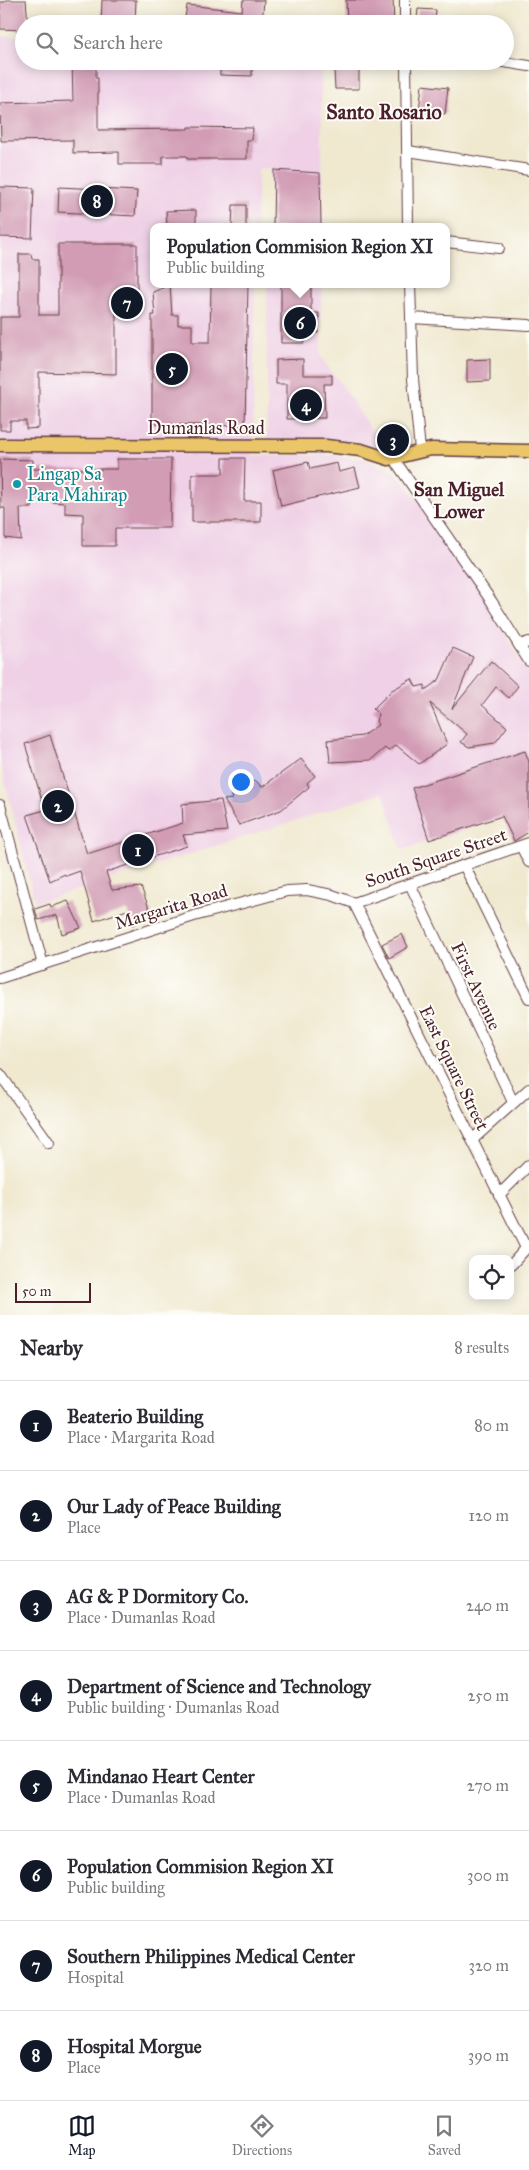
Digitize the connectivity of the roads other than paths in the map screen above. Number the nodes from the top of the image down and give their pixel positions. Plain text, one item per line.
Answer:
1 (405, 0) edge
2 (405, 15) edge
3 (514, 64) edge
4 (529, 66) edge
5 (406, 70) edge
6 (408, 151) junction
7 (529, 170) edge
8 (408, 223) edge
9 (450, 242) edge
10 (499, 248) dead end
11 (410, 288) edge
12 (411, 318) junction
13 (529, 325) edge
14 (0, 445) edge
15 (420, 450) junction
16 (529, 451) edge
17 (394, 459) junction
18 (524, 644) edge
19 (529, 661) edge
20 (0, 805) edge
21 (525, 844) edge
22 (529, 862) edge
23 (464, 865) junction
24 (410, 884) junction
25 (354, 903) junction
26 (42, 964) junction
27 (0, 978) edge
28 (529, 998) edge
29 (0, 1074) edge
30 (529, 1089) edge
31 (513, 1102) junction
32 (472, 1140) junction
33 (49, 1142) dead end
34 (529, 1165) edge
35 (499, 1195) junction
36 (528, 1247) edge
37 (514, 1262) edge

1 - 2 street
3 - 4 street
5 - 6 street
6 - 7 street
6 - 8 street
9 - 10 street
11 - 12 street
12 - 13 street
12 - 15 street
14 - 17 main road, Dumanlas Road
15 - 16 main road
15 - 17 main road
17 - 18 street
18 - 19 street
20 - 26 street
21 - 22 street
21 - 23 street, South Square Street
23 - 24 street, South Square Street
23 - 28 street
24 - 25 street, South Square Street
24 - 31 street, First Avenue
25 - 26 street, Margarita Road
25 - 32 street, East Square Street
26 - 27 street, Margarita Road
29 - 33 street
30 - 31 street
31 - 32 street
32 - 35 street, East Square Street
34 - 35 street
35 - 36 street, East Square Street
36 - 37 street

